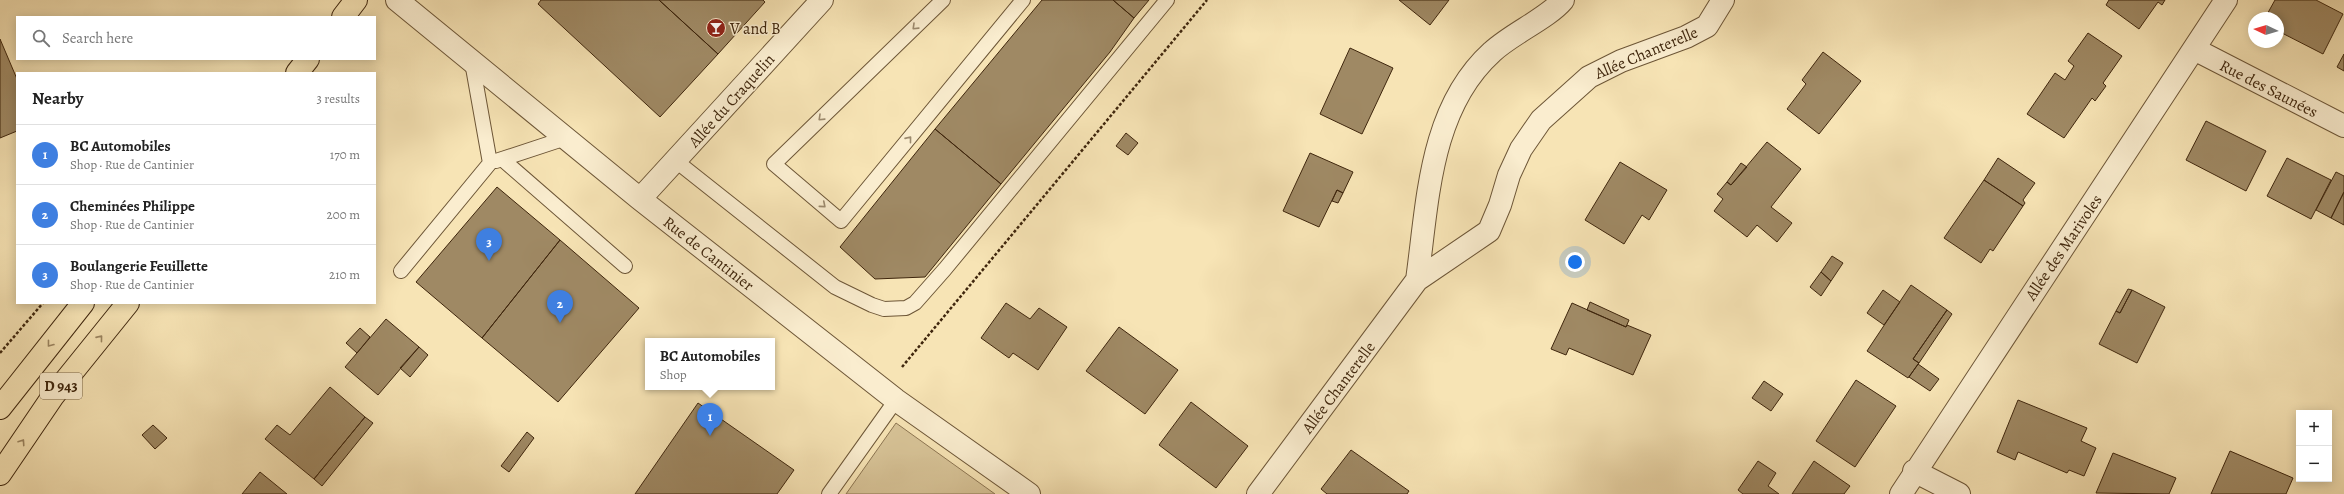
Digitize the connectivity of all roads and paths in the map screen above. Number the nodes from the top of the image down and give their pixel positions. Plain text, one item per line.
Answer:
1 (356, 0) edge
2 (397, 0) edge
3 (822, 0) edge
4 (942, 0) edge
5 (1022, 0) edge
6 (1167, 0) edge
7 (1207, 0) edge
8 (1563, 0) edge
9 (1723, 0) edge
10 (2226, 0) edge
11 (344, 16) edge
12 (2194, 49) junction
13 (307, 60) edge
14 (472, 62) junction
15 (298, 72) edge
16 (2344, 126) edge
17 (566, 138) junction
18 (496, 161) junction
19 (676, 161) junction
20 (640, 199) junction
21 (625, 266) dead end
22 (402, 271) dead end
23 (1417, 280) junction
24 (42, 304) edge
25 (82, 304) edge
26 (127, 304) edge
27 (0, 353) edge
28 (890, 394) junction
29 (0, 408) edge
30 (1914, 471) junction
31 (0, 474) edge
32 (829, 494) edge
33 (1029, 494) edge
34 (1258, 494) edge
35 (1901, 494) edge
36 (1959, 494) edge

1 - 11 main road
2 - 14 street, Rue de Cantinier
3 - 19 street, Allée du Craquelin
4 -> 5 lane
6 - 19 lane
7 - 28 path
8 - 23 street, Allée Chanterelle
9 - 23 street, Allée Chanterelle
10 - 12 street, Allée des Marivoles
12 - 16 street, Rue des Saunées
12 - 30 street, Allée des Marivoles
13 - 15 main road
14 - 17 street, Rue de Cantinier
14 - 18 lane
17 - 18 lane
17 - 20 street, Rue de Cantinier
18 - 21 lane
18 - 22 lane
19 - 20 street, Allée du Craquelin
20 - 28 street, Rue de Cantinier
23 - 34 street, Allée Chanterelle
24 - 27 path
25 -> 29 main road, D 943
31 -> 26 main road, D 943
28 - 32 lane
28 - 33 street, Rue de Cantinier
30 - 35 street, Allée des Marivoles
30 - 36 street

